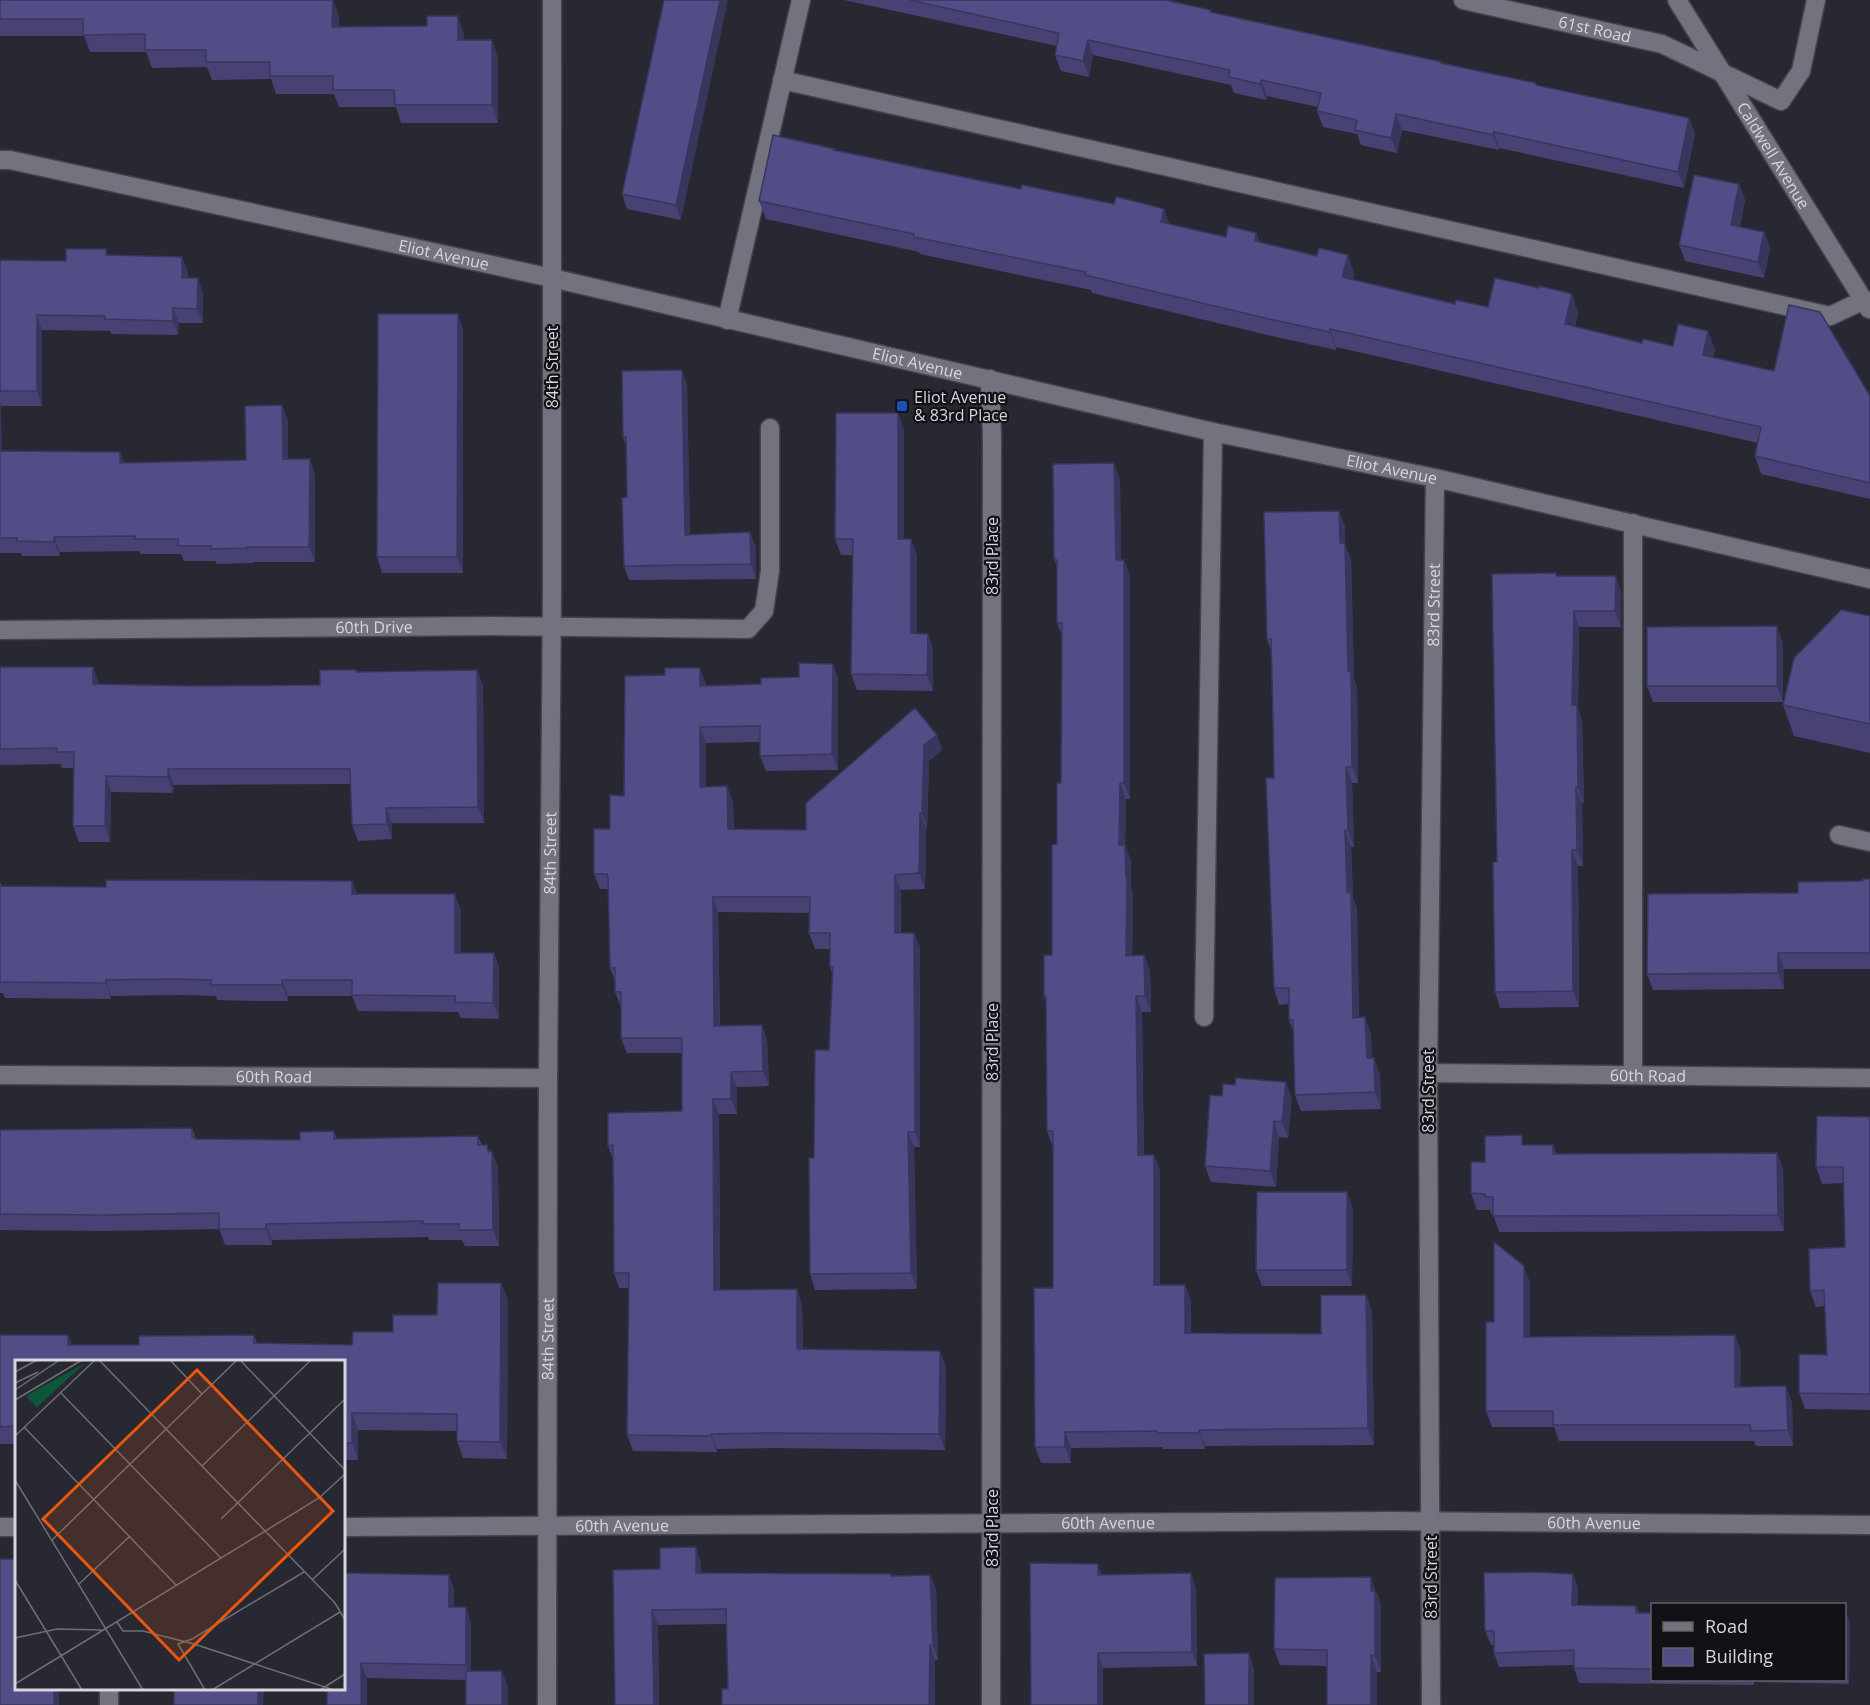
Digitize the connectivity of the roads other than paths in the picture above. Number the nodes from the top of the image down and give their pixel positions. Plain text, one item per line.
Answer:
1 (552, 0) edge
2 (801, 0) edge
3 (1463, 0) edge
4 (1677, 0) edge
5 (1816, 0) edge
6 (1723, 73) junction
7 (782, 80) junction
8 (0, 160) edge
9 (552, 278) junction
10 (1867, 305) edge
11 (727, 320) junction
12 (990, 379) junction
13 (770, 428) dead end
14 (1213, 432) junction
15 (1435, 478) junction
16 (1633, 523) junction
17 (1870, 579) edge
18 (552, 627) junction
19 (0, 630) edge
20 (1839, 835) dead end
21 (1870, 842) edge
22 (1204, 1017) dead end
23 (1428, 1073) junction
24 (0, 1075) edge
25 (1633, 1075) junction
26 (548, 1078) junction
27 (1870, 1078) edge
28 (1431, 1521) junction
29 (992, 1522) junction
30 (1870, 1525) edge
31 (345, 1527) edge
32 (548, 1527) junction
33 (109, 1690) edge
34 (108, 1705) edge
35 (547, 1705) edge
36 (991, 1705) edge
37 (1431, 1705) edge

1 - 9 street, 84th Street
2 - 7 street
3 - 6 street, 61st Road
4 - 6 street, Caldwell Avenue
5 - 6 street, 61st Road
6 - 10 street, Caldwell Avenue
7 - 10 street
7 - 11 street
8 - 9 street, Eliot Avenue
9 - 11 street, Eliot Avenue
9 - 18 street, 84th Street
11 - 12 street, Eliot Avenue
12 - 14 street, Eliot Avenue
12 - 29 street, 83rd Place
13 - 18 street, 60th Drive
14 - 15 street, Eliot Avenue
14 - 22 street
15 - 16 street, Eliot Avenue
15 - 23 street, 83rd Street
16 - 17 street, Eliot Avenue
16 - 25 street
18 - 19 street, 60th Drive
18 - 26 street, 84th Street
20 - 21 street
23 - 25 street, 60th Road
23 - 28 street, 83rd Street
24 - 26 street, 60th Road
25 - 27 street, 60th Road
26 - 32 street, 84th Street
28 - 29 street, 60th Avenue
28 - 30 street, 60th Avenue
28 - 37 street, 83rd Street
29 - 32 street, 60th Avenue
29 - 36 street, 83rd Place
31 - 32 street, 60th Avenue
32 - 35 street, 84th Street
33 - 34 street

